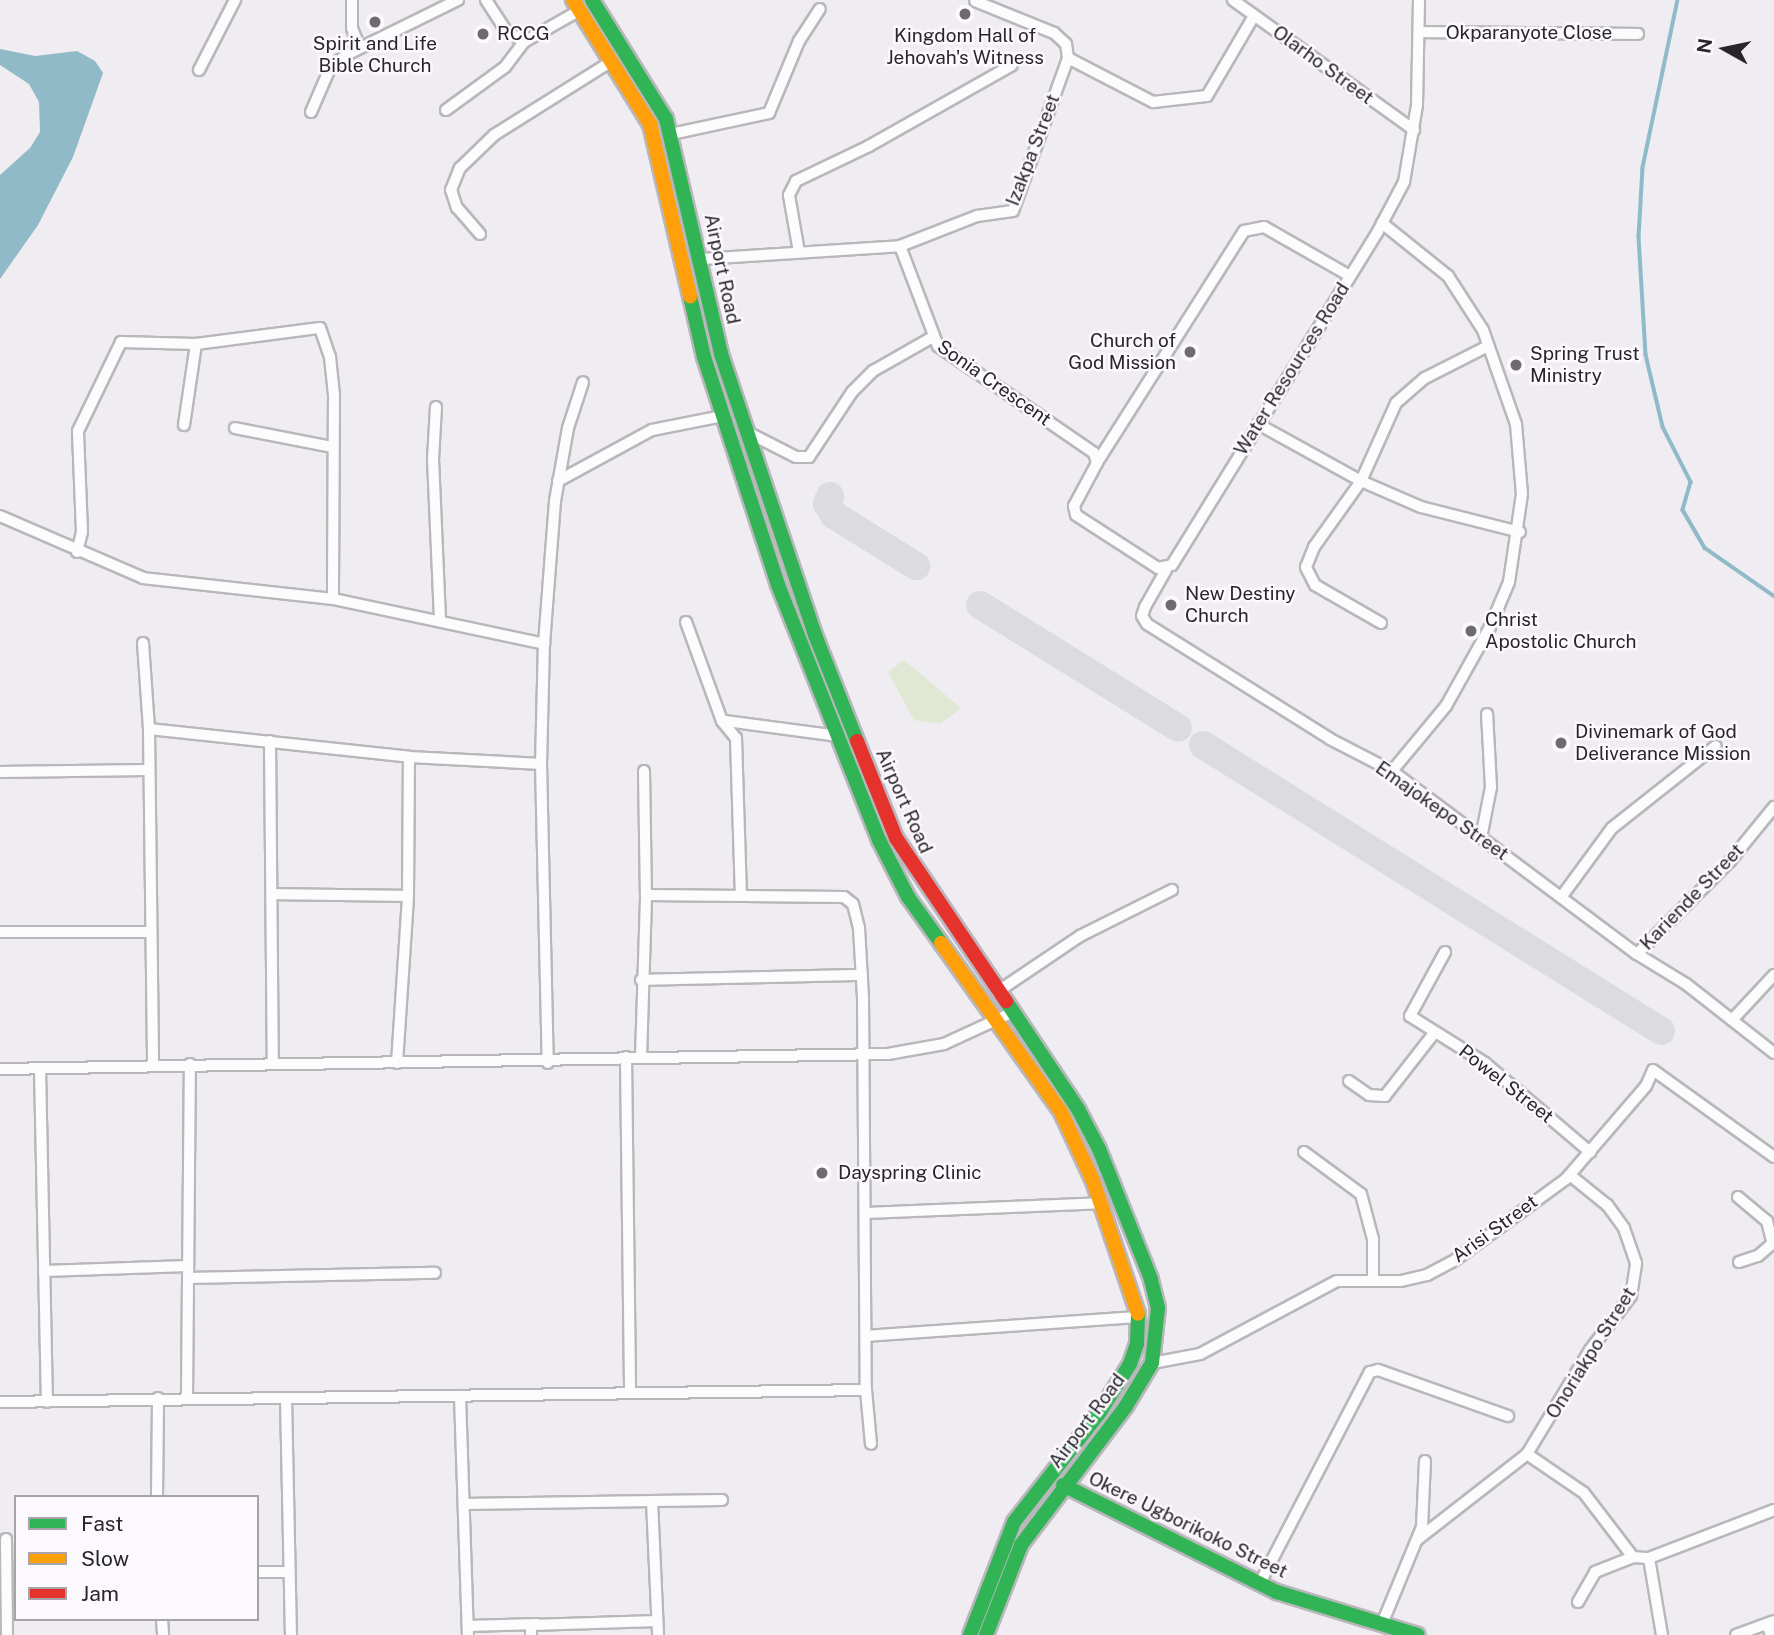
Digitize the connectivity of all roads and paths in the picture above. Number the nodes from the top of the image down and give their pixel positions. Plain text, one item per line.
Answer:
1 (235, 0) edge
2 (352, 0) edge
3 (458, 0) edge
4 (486, 0) edge
5 (592, 0) edge
6 (1233, 0) edge
7 (1419, 0) edge
8 (975, 1) edge
9 (577, 5) edge
10 (820, 9) dead end
11 (1254, 16) junction
12 (1419, 32) junction
13 (1638, 34) dead end
14 (524, 42) junction
15 (359, 46) junction
16 (1068, 58) junction
17 (612, 61) junction
18 (1012, 65) dead end
19 (199, 70) dead end
20 (446, 110) dead end
21 (311, 112) dead end
22 (1414, 130) junction
23 (671, 134) junction
24 (1382, 223) junction
25 (480, 234) dead end
26 (900, 246) junction
27 (799, 252) junction
28 (701, 260) junction
29 (1350, 276) junction
30 (932, 338) junction
31 (196, 344) junction
32 (1489, 346) junction
33 (583, 382) dead end
34 (436, 407) dead end
35 (723, 416) junction
36 (1258, 424) junction
37 (184, 425) dead end
38 (235, 428) dead end
39 (747, 432) junction
40 (333, 447) junction
41 (1097, 464) junction
42 (558, 481) junction
43 (1361, 481) junction
44 (0, 516) edge
45 (1520, 532) junction
46 (77, 552) junction
47 (1166, 570) junction
48 (333, 599) junction
49 (440, 621) junction
50 (686, 622) dead end
51 (1381, 624) dead end
52 (815, 635) junction
53 (801, 641) junction
54 (143, 643) dead end
55 (544, 644) junction
56 (1486, 714) dead end
57 (722, 721) junction
58 (149, 729) junction
59 (839, 736) junction
60 (270, 741) junction
61 (1716, 746) dead end
62 (409, 757) junction
63 (541, 764) junction
64 (146, 770) junction
65 (644, 771) dead end
66 (1392, 771) junction
67 (0, 772) edge
68 (1774, 807) edge
69 (1481, 838) junction
70 (1172, 890) dead end
71 (272, 894) junction
72 (646, 895) junction
73 (408, 896) junction
74 (741, 896) junction
75 (1562, 896) junction
76 (0, 932) edge
77 (149, 932) junction
78 (1445, 952) dead end
79 (1637, 954) junction
80 (862, 975) junction
81 (1774, 975) edge
82 (641, 979) junction
83 (997, 992) junction
84 (1010, 1013) junction
85 (1732, 1020) junction
86 (995, 1022) junction
87 (1436, 1032) junction
88 (1774, 1053) edge
89 (864, 1055) junction
90 (626, 1057) junction
91 (641, 1057) junction
92 (273, 1063) junction
93 (397, 1063) junction
94 (548, 1063) junction
95 (153, 1064) junction
96 (190, 1064) junction
97 (0, 1069) edge
98 (40, 1069) junction
99 (1349, 1081) dead end
100 (1304, 1152) dead end
101 (1590, 1152) junction
102 (1774, 1157) edge
103 (1570, 1175) junction
104 (1738, 1198) dead end
105 (1101, 1203) junction
106 (865, 1213) junction
107 (1773, 1241) edge
108 (1739, 1262) dead end
109 (188, 1266) junction
110 (44, 1271) junction
111 (435, 1273) dead end
112 (188, 1278) junction
113 (1373, 1279) junction
114 (1139, 1317) junction
115 (866, 1336) junction
116 (1152, 1363) junction
117 (866, 1390) junction
118 (630, 1393) junction
119 (460, 1396) junction
120 (187, 1397) junction
121 (158, 1398) junction
122 (286, 1398) junction
123 (0, 1402) edge
124 (47, 1402) junction
125 (1508, 1416) dead end
126 (871, 1444) dead end
127 (1527, 1454) junction
128 (1425, 1461) dead end
129 (1063, 1485) junction
130 (157, 1495) edge
131 (722, 1500) dead end
132 (652, 1501) junction
133 (464, 1504) junction
134 (1774, 1510) edge
135 (7, 1539) edge
136 (1418, 1539) junction
137 (1633, 1557) junction
138 (1649, 1558) junction
139 (259, 1572) edge
140 (289, 1572) junction
141 (1260, 1583) junction
142 (1578, 1602) dead end
143 (657, 1621) junction
144 (1771, 1623) edge
145 (544, 1624) junction
146 (1382, 1624) junction
147 (468, 1630) edge
148 (7, 1635) edge
149 (291, 1635) edge
150 (531, 1635) edge
151 (658, 1635) edge
152 (970, 1635) edge
153 (986, 1635) edge
154 (1415, 1635) edge
155 (1662, 1635) edge
156 (1736, 1635) edge
157 (1771, 1635) edge

1 - 19 street
2 - 15 street
3 - 15 street
4 - 14 street
5 - 23 main road, Airport Road
6 - 11 street, Olarho Street
7 - 12 street, Water Resources Road
8 - 16 street
9 - 14 street
9 - 17 main road, Airport Road
10 - 23 street
11 - 16 street
11 - 22 street, Olarho Street
12 - 13 street, Okparanyote Close
12 - 22 street, Water Resources Road
14 - 20 street
15 - 21 street
16 - 26 street, Izakpa Street
17 - 25 street
17 - 35 main road, Airport Road
18 - 27 street
22 - 24 street, Water Resources Road
23 - 28 main road, Airport Road
24 - 29 street, Water Resources Road
24 - 32 street
26 - 27 street, Izakpa Street
26 - 30 street, Sonia Crescent
27 - 28 street, Izakpa Street
28 - 39 main road, Airport Road
29 - 36 street, Water Resources Road
29 - 41 street
30 - 39 street
30 - 41 street, Sonia Crescent
31 - 37 street
31 - 40 street
31 - 46 street
32 - 43 street
32 - 45 street
33 - 42 street
34 - 49 street
35 - 42 street
35 - 53 main road, Airport Road
36 - 43 street
36 - 47 street, Water Resources Road
38 - 40 street
39 - 52 main road, Airport Road
40 - 48 street
41 - 47 street
42 - 55 street
43 - 45 street
43 - 51 street
44 - 46 street
45 - 66 street
46 - 48 street
47 - 66 street, Emajokepo Street
48 - 49 street
49 - 55 street
50 - 57 street
52 - 53 main road
52 - 83 main road, Airport Road
53 - 59 main road, Airport Road
54 - 58 street
55 - 63 street
56 - 69 street
57 - 59 street
57 - 74 street
58 - 60 street
58 - 64 street
59 - 86 main road, Airport Road
60 - 62 street
60 - 71 street
61 - 75 street
62 - 63 street
62 - 73 street
63 - 94 street
64 - 67 street
64 - 77 street
65 - 72 street
66 - 69 street, Emajokepo Street
68 - 79 street, Kariende Street
69 - 75 street, Emajokepo Street
70 - 83 street
71 - 73 street
71 - 92 street
72 - 74 street
72 - 82 street
73 - 93 street
74 - 80 street
75 - 79 street, Emajokepo Street
76 - 77 street
77 - 95 street
78 - 87 street, Powel Street
79 - 85 street, Emajokepo Street
80 - 82 street
80 - 89 street
81 - 85 street
82 - 91 street
83 - 84 main road, Airport Road
84 - 86 street
84 - 116 main road, Airport Road
85 - 88 street, Emajokepo Street
86 - 89 street
86 - 105 main road, Airport Road
87 - 99 street
87 - 101 street, Powel Street
89 - 91 street
89 - 106 street
90 - 91 street
90 - 94 street
90 - 118 street
92 - 93 street
92 - 96 street
93 - 94 street
95 - 96 street
95 - 98 street
96 - 109 street
97 - 98 street
98 - 110 street
100 - 113 street
101 - 102 street, Arisi Street
101 - 103 street, Arisi Street
103 - 113 street, Arisi Street
103 - 127 street, Onoriakpo Street
104 - 107 street
105 - 106 street
105 - 114 main road, Airport Road
106 - 115 street
107 - 108 street
109 - 110 street
109 - 112 street
110 - 124 street
111 - 112 street
112 - 120 street
113 - 116 street, Arisi Street
114 - 115 street
114 - 152 main road, Airport Road
115 - 117 street
116 - 129 main road, Airport Road
117 - 118 street
117 - 126 street
118 - 119 street
119 - 122 street
119 - 133 street
120 - 121 street
120 - 122 street
121 - 124 street
121 - 130 street
122 - 140 street
123 - 124 street
125 - 141 street
127 - 136 street, Onoriakpo Street
127 - 137 street
128 - 136 street
129 - 141 main road, Okere Ugborikoko Street
129 - 153 main road, Airport Road
131 - 132 street
132 - 133 street
132 - 143 street
133 - 147 street
134 - 138 street
135 - 148 street
136 - 146 street
137 - 138 street
137 - 142 street
138 - 155 street
139 - 140 street
140 - 149 street
141 - 146 main road, Okere Ugborikoko Street
143 - 145 street
143 - 151 street
144 - 156 street
144 - 157 street
145 - 147 street
145 - 150 street
146 - 154 main road, Okere Ugborikoko Street

